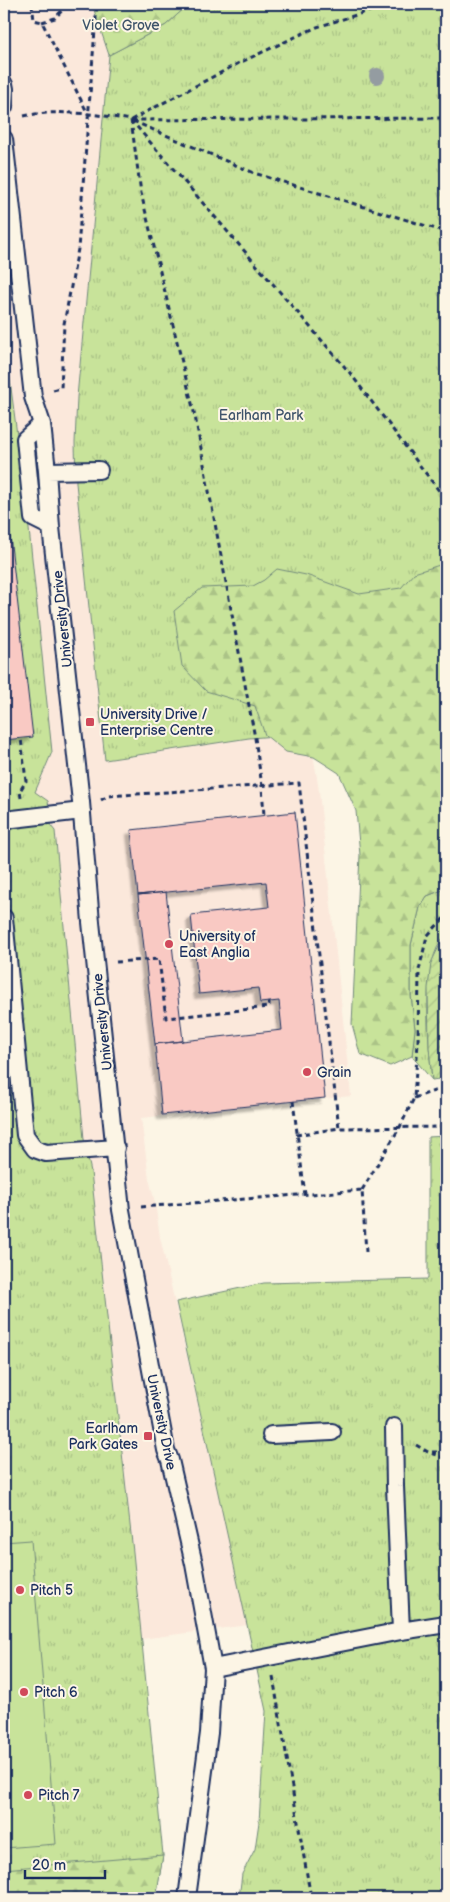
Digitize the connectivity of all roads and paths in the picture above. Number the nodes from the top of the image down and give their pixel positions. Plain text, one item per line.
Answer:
1 (32, 4) edge
2 (68, 4) edge
3 (97, 4) edge
4 (392, 4) edge
5 (42, 22) junction
6 (4, 86) edge
7 (4, 107) edge
8 (88, 115) junction
9 (23, 116) dead end
10 (446, 118) edge
11 (131, 120) junction
12 (4, 139) edge
13 (5, 166) edge
14 (446, 232) edge
15 (61, 388) dead end
16 (42, 424) junction
17 (99, 470) dead end
18 (47, 472) junction
19 (446, 500) edge
20 (51, 527) junction
21 (21, 738) dead end
22 (262, 786) junction
23 (101, 800) dead end
24 (82, 812) junction
25 (264, 816) dead end
26 (23, 817) junction
27 (4, 822) edge
28 (446, 916) edge
29 (4, 918) edge
30 (116, 962) dead end
31 (269, 1002) dead end
32 (446, 1087) edge
33 (414, 1098) junction
34 (293, 1101) dead end
35 (400, 1127) junction
36 (446, 1127) edge
37 (339, 1128) junction
38 (296, 1135) junction
39 (116, 1148) junction
40 (362, 1190) junction
41 (305, 1195) junction
42 (121, 1210) junction
43 (366, 1252) dead end
44 (394, 1427) joint
45 (332, 1432) dead end
46 (271, 1435) dead end
47 (428, 1452) junction
48 (446, 1452) edge
49 (446, 1458) edge
50 (446, 1624) edge
51 (401, 1631) junction
52 (269, 1657) junction
53 (214, 1668) junction
54 (187, 1898) edge
55 (311, 1898) edge

1 - 5 path
2 - 5 path
3 - 8 path
4 - 11 path
5 - 8 path
6 - 7 lane
8 - 9 path
8 - 11 path
8 - 15 path
10 - 11 path
11 - 14 path
11 - 19 path
11 - 22 path
12 - 13 lane, University Drive
13 - 16 lane, University Drive
16 - 18 lane, University Drive
16 - 20 lane
17 - 18 lane
18 - 20 lane, University Drive
20 - 24 lane, University Drive
21 - 26 path
22 - 23 path
22 - 25 path
22 - 37 path
24 - 26 lane
24 - 39 lane, University Drive
26 - 27 lane
28 - 33 path
29 - 39 lane
30 - 31 path
32 - 33 path
33 - 35 path
34 - 38 path
35 - 36 path
35 - 37 path
35 - 40 path
37 - 38 path
38 - 41 path
39 - 42 lane, University Drive
40 - 41 path
40 - 43 path
41 - 42 path
42 - 53 lane, University Drive
44 - 47 path
44 - 51 lane
45 - 46 lane
47 - 48 path
47 - 49 path
50 - 51 lane
51 - 52 lane
52 - 53 lane
52 - 55 path
53 - 54 lane, University Drive

